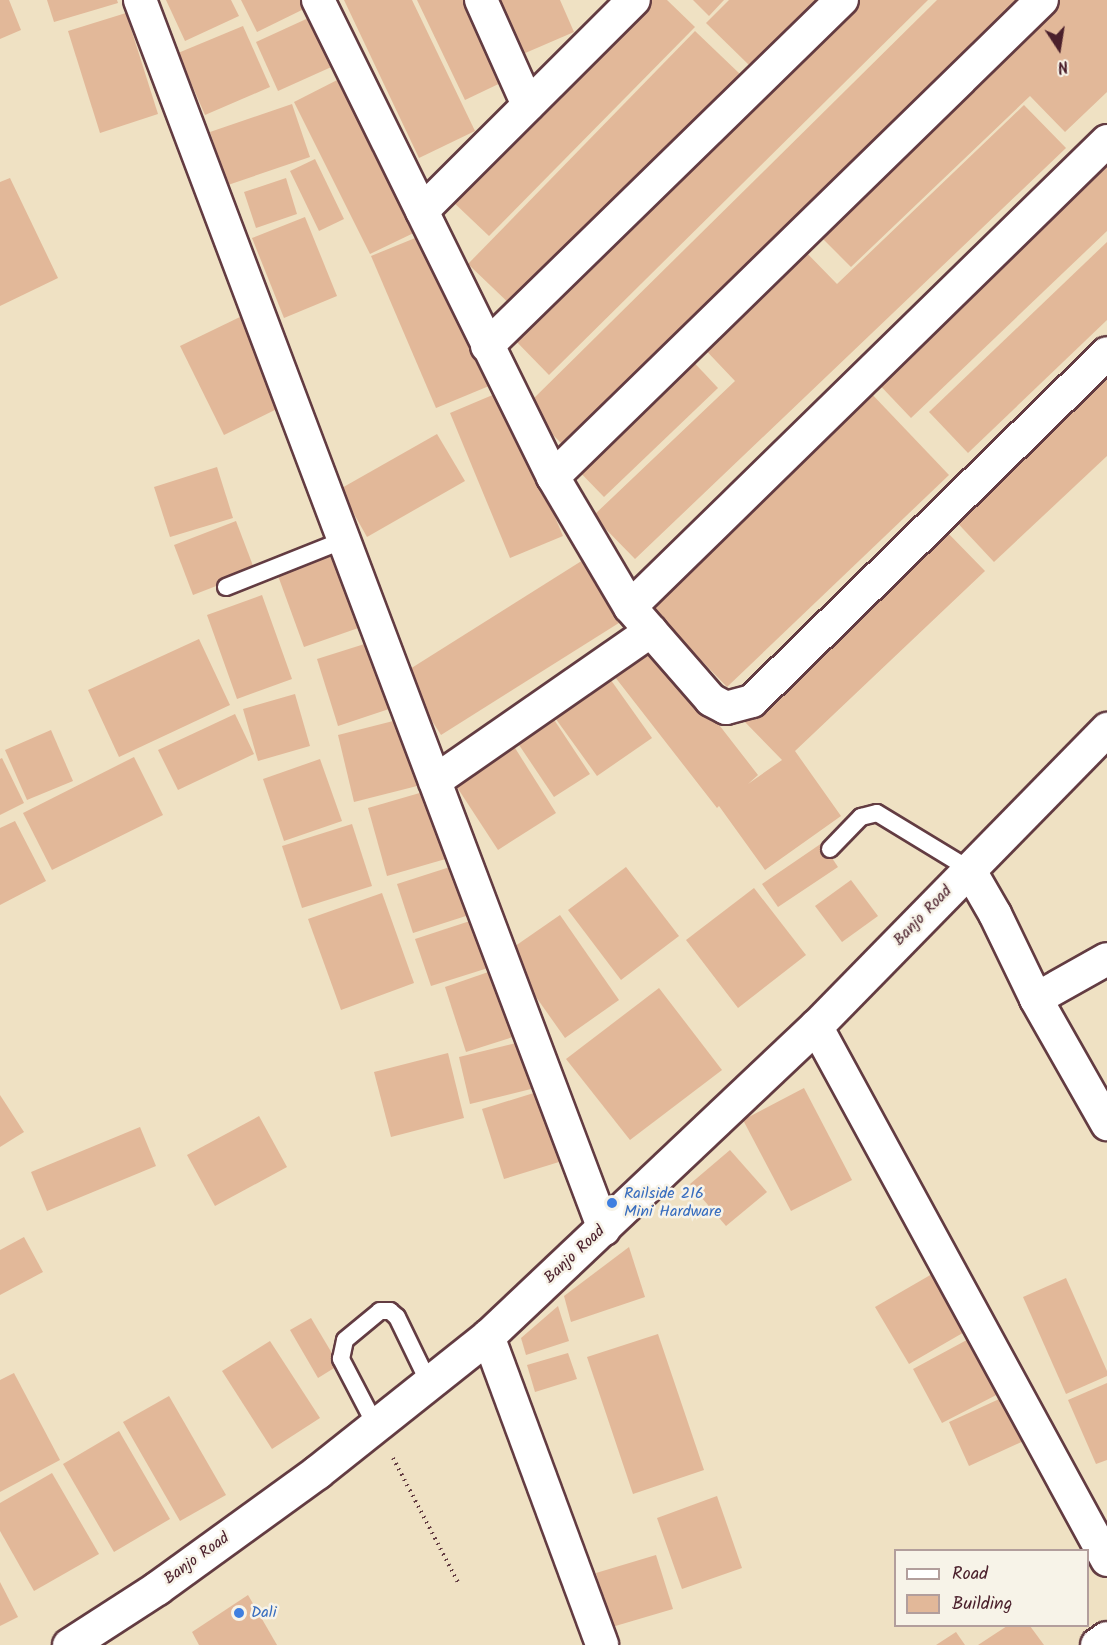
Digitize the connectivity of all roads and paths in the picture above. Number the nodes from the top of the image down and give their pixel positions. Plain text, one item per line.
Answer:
1 (140, 0) edge
2 (318, 0) edge
3 (482, 0) edge
4 (634, 0) edge
5 (842, 0) edge
6 (1042, 0) edge
7 (528, 105) junction
8 (1107, 141) edge
9 (422, 212) junction
10 (487, 346) junction
11 (1107, 353) edge
12 (553, 477) junction
13 (344, 540) junction
14 (226, 587) dead end
15 (630, 607) junction
16 (651, 631) junction
17 (1107, 729) edge
18 (435, 781) junction
19 (830, 849) dead end
20 (969, 869) junction
21 (1107, 959) edge
22 (1036, 999) junction
23 (816, 1026) junction
24 (1107, 1124) edge
25 (604, 1229) junction
26 (488, 1336) junction
27 (429, 1383) junction
28 (376, 1426) junction
29 (1107, 1560) edge
30 (459, 1584) dead end
31 (1107, 1638) edge
32 (69, 1645) edge
33 (602, 1645) edge
34 (1097, 1645) edge

1 - 13 street
2 - 9 street
3 - 7 street
4 - 7 street
5 - 10 street
6 - 12 street
7 - 9 street
8 - 15 street
9 - 10 street
10 - 12 street
11 - 16 street
12 - 15 street
13 - 14 lane
13 - 18 street
15 - 16 street
16 - 18 street
17 - 20 street, Banjo Road
18 - 25 street
19 - 20 lane
20 - 22 street
20 - 23 street, Banjo Road
21 - 22 street
22 - 24 street
23 - 25 street, Banjo Road
23 - 29 street
25 - 26 street, Banjo Road
26 - 27 street, Banjo Road
26 - 33 street
27 - 28 street, Banjo Road
27 - 28 lane
28 - 30 path
28 - 32 street, Banjo Road
31 - 34 street

